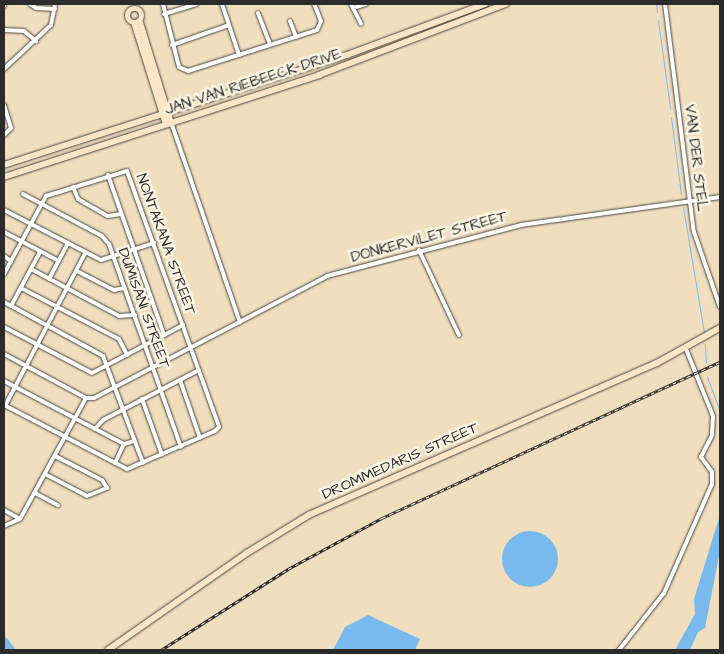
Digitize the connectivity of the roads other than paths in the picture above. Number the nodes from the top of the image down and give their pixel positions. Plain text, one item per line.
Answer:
1 (30, 4) edge
2 (132, 4) edge
3 (137, 4) edge
4 (163, 4) edge
5 (196, 4) edge
6 (222, 4) edge
7 (314, 4) edge
8 (366, 4) edge
9 (485, 4) edge
10 (506, 4) edge
11 (665, 4) edge
12 (55, 6) edge
13 (352, 6) edge
14 (129, 11) junction
15 (140, 11) junction
16 (258, 13) dead end
17 (164, 14) junction
18 (290, 21) dead end
19 (138, 23) junction
20 (361, 24) dead end
21 (229, 25) junction
22 (4, 30) edge
23 (296, 36) junction
24 (36, 41) junction
25 (270, 44) junction
26 (172, 45) junction
27 (239, 54) junction
28 (4, 69) edge
29 (4, 104) edge
30 (165, 112) junction
31 (169, 122) junction
32 (4, 135) edge
33 (4, 165) edge
34 (108, 175) junction
35 (4, 177) edge
36 (73, 187) junction
37 (23, 194) dead end
38 (720, 197) edge
39 (690, 201) junction
40 (41, 204) junction
41 (4, 210) edge
42 (121, 214) junction
43 (31, 224) junction
44 (4, 232) edge
45 (22, 242) junction
46 (68, 243) junction
47 (154, 243) junction
48 (419, 250) junction
49 (134, 251) junction
50 (40, 252) junction
51 (86, 252) junction
52 (4, 256) edge
53 (114, 257) junction
54 (11, 260) junction
55 (59, 261) junction
56 (31, 269) junction
57 (77, 271) junction
58 (4, 274) edge
59 (49, 279) junction
60 (21, 288) junction
61 (125, 288) junction
62 (67, 289) junction
63 (4, 302) edge
64 (10, 306) junction
65 (57, 307) junction
66 (720, 307) edge
67 (135, 315) junction
68 (240, 322) junction
69 (183, 325) junction
70 (47, 326) junction
71 (4, 327) edge
72 (720, 328) edge
73 (164, 335) junction
74 (458, 335) dead end
75 (37, 345) junction
76 (146, 345) junction
77 (191, 348) junction
78 (686, 349) junction
79 (4, 354) edge
80 (127, 355) junction
81 (108, 365) junction
82 (26, 366) junction
83 (153, 367) junction
84 (199, 370) junction
85 (180, 380) junction
86 (4, 381) edge
87 (15, 387) junction
88 (115, 387) junction
89 (161, 389) junction
90 (86, 398) junction
91 (142, 399) junction
92 (4, 405) edge
93 (123, 409) junction
94 (75, 419) junction
95 (95, 428) junction
96 (65, 437) junction
97 (200, 438) junction
98 (134, 441) junction
99 (124, 444) junction
100 (181, 447) junction
101 (162, 455) junction
102 (55, 456) junction
103 (115, 463) junction
104 (143, 464) junction
105 (45, 474) junction
106 (35, 493) junction
107 (58, 505) dead end
108 (4, 510) edge
109 (20, 519) junction
110 (4, 526) edge
111 (108, 650) edge
112 (619, 650) edge

1 - 12 street
2 - 14 main road
3 - 15 main road
4 - 17 street
5 - 17 street
6 - 21 street
7 - 23 street
8 - 13 street
9 - 30 main road, JAN VAN RIEBEECK DRIVE
10 - 31 main road, JAN VAN RIEBEECK DRIVE
11 - 39 street, VAN DER STEL
12 - 24 street
13 - 20 street
14 - 15 main road
14 - 19 main road
15 - 19 main road
16 - 25 street
17 - 26 street
18 - 23 street
19 - 30 main road
21 - 26 street
21 - 27 street
22 - 24 street
23 - 25 street
24 - 28 street
25 - 27 street
26 - 27 street
29 - 32 street
30 - 31 main road
30 - 33 main road, JAN VAN RIEBEECK DRIVE
31 - 35 main road, JAN VAN RIEBEECK DRIVE
31 - 68 street
34 - 36 street, NONTAKANA STREET
34 - 42 street
34 - 47 street, NONTAKANA STREET
36 - 40 street, NONTAKANA STREET
36 - 42 street
37 - 40 street, DUMISANI STREET
38 - 39 street, DONKERVILET STREET
39 - 48 street, DONKERVILET STREET
39 - 66 street, VAN DER STEL
40 - 43 street, NONTAKANA STREET
40 - 53 street, DUMISANI STREET
41 - 43 street
42 - 49 street
43 - 45 street, NONTAKANA STREET
43 - 46 street
44 - 45 street
45 - 50 street
45 - 54 street, NONTAKANA STREET
46 - 51 street
46 - 55 street
47 - 49 street
47 - 69 street, NONTAKANA STREET
48 - 68 street, DONKERVILET STREET
48 - 74 street
49 - 53 street
49 - 73 street
50 - 55 street
50 - 56 street
51 - 53 street
51 - 57 street
52 - 54 street
53 - 61 street, DUMISANI STREET
54 - 58 street, NONTAKANA STREET
55 - 59 street
56 - 59 street
56 - 60 street
57 - 61 street
57 - 62 street
59 - 62 street
60 - 64 street
60 - 65 street
61 - 67 street, DUMISANI STREET
62 - 65 street
62 - 67 street
63 - 64 street
64 - 70 street
65 - 70 street
65 - 80 street
67 - 76 street, DUMISANI STREET
68 - 77 street, DONKERVILET STREET
69 - 73 street
69 - 77 street, NONTAKANA STREET
70 - 75 street
70 - 81 street
71 - 75 street
72 - 78 main road, DROMMEDARIS STREET
73 - 76 street
75 - 81 street
75 - 82 street
76 - 80 street
76 - 83 street, DUMISANI STREET
77 - 83 street, DONKERVILET STREET
77 - 84 street, NONTAKANA STREET
78 - 111 main road, DROMMEDARIS STREET
78 - 112 street
79 - 82 street
80 - 81 street
81 - 88 street
82 - 87 street
82 - 90 street
83 - 88 street, DONKERVILET STREET
83 - 89 street, DUMISANI STREET
84 - 85 street
84 - 97 street, NONTAKANA STREET
85 - 89 street
85 - 97 street
86 - 87 street
87 - 92 street
87 - 94 street
88 - 90 street, DONKERVILET STREET
88 - 93 street
89 - 91 street
89 - 100 street, DUMISANI STREET
90 - 94 street
91 - 93 street
91 - 101 street
92 - 96 street
93 - 95 street
93 - 98 street
94 - 95 street
94 - 96 street
95 - 99 street
96 - 102 street
96 - 103 street
97 - 100 street
98 - 99 street
98 - 104 street
99 - 103 street
100 - 101 street
101 - 104 street
102 - 105 street
102 - 105 street
103 - 104 street
105 - 106 street
106 - 107 street
106 - 109 street
108 - 109 street
109 - 110 street

